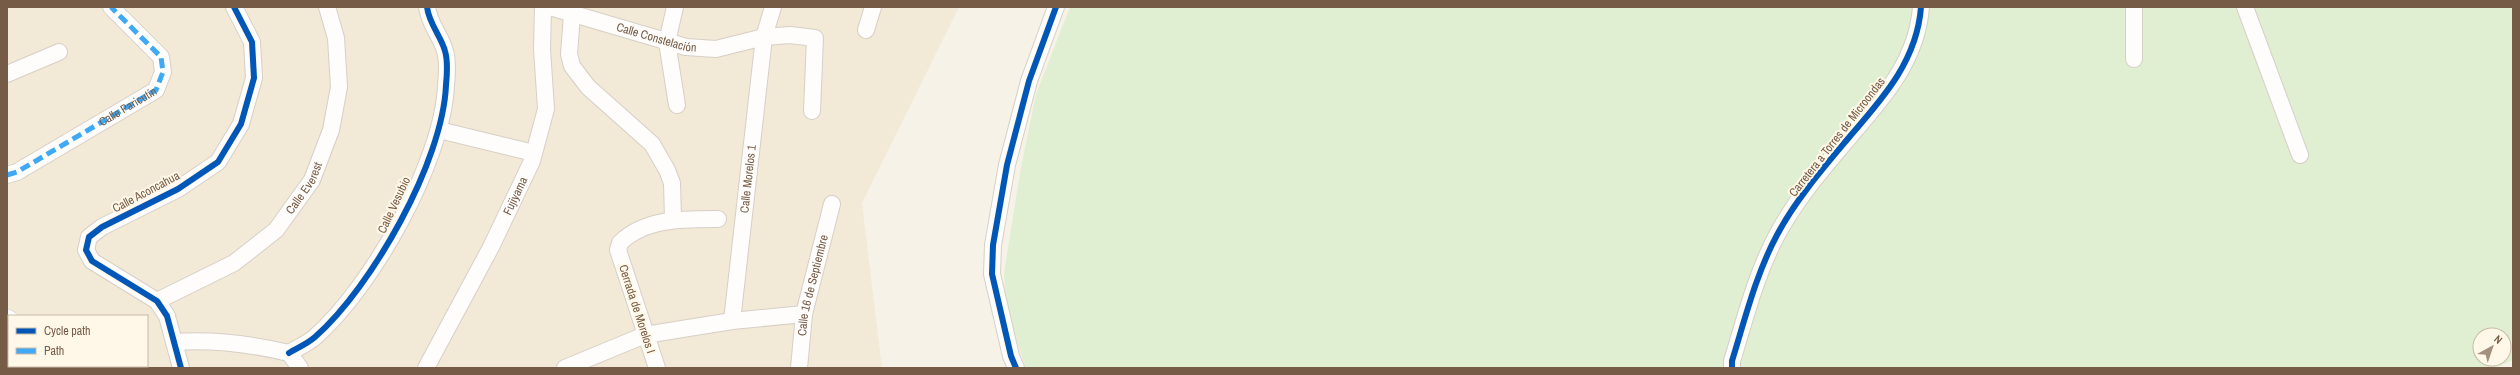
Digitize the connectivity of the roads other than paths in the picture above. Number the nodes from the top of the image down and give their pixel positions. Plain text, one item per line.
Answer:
1 (111, 7) edge
2 (234, 7) edge
3 (327, 7) edge
4 (427, 7) edge
5 (543, 7) edge
6 (550, 7) edge
7 (676, 7) edge
8 (773, 7) edge
9 (873, 7) edge
10 (1056, 7) edge
11 (1921, 7) edge
12 (2134, 7) edge
13 (2245, 7) edge
14 (572, 14) junction
15 (866, 30) dead end
16 (764, 37) junction
17 (667, 42) junction
18 (59, 52) dead end
19 (2134, 59) dead end
20 (7, 74) edge
21 (677, 105) dead end
22 (812, 111) dead end
23 (439, 130) junction
24 (534, 153) junction
25 (2300, 154) dead end
26 (7, 175) edge
27 (832, 204) dead end
28 (673, 219) junction
29 (718, 219) dead end
30 (157, 301) junction
31 (804, 314) junction
32 (732, 322) junction
33 (645, 335) junction
34 (174, 342) junction
35 (289, 353) junction
36 (181, 368) edge
37 (300, 368) edge
38 (426, 368) edge
39 (565, 368) edge
40 (657, 368) edge
41 (799, 368) edge
42 (1016, 368) edge
43 (1732, 368) edge

1 - 26 street, Calle Paricutín
2 - 30 street, Calle Aconcahua
3 - 30 street, Calle Everest
4 - 23 street, Calle Vesubio
5 - 24 street, Fujiyama
6 - 14 street, Calle Constelación
7 - 17 street
8 - 16 street, Calle Morelos 1
9 - 15 street
10 - 42 street
11 - 43 street, Carretera a Torres de Microondas
12 - 19 street
13 - 25 street
14 - 17 street, Calle Constelación
14 - 28 street
16 - 17 street, Calle Constelación
16 - 22 street, Calle Constelación
16 - 32 street, Calle Morelos 1
17 - 21 street
18 - 20 street
23 - 24 street
23 - 35 street, Calle Vesubio
24 - 38 street, Fujiyama
27 - 31 street, Calle 16 de Septiembre
28 - 29 street
28 - 33 street, Cerrada de Morelos I
30 - 34 street, Calle Aconcahua
31 - 32 street
31 - 41 street, Calle 16 de Septiembre
32 - 33 street
33 - 39 street
33 - 40 street, Cerrada de Morelos I
34 - 35 street
34 - 36 street, Calle Aconcahua
35 - 37 street

